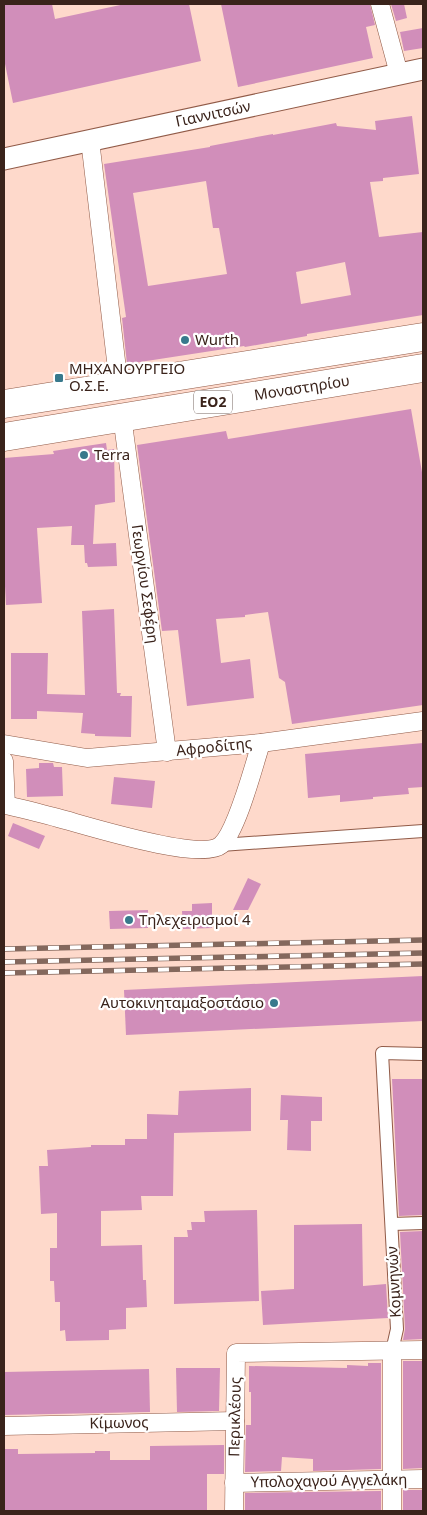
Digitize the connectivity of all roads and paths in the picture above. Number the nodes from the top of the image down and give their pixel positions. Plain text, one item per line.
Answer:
1 (380, 4) edge
2 (423, 69) edge
3 (398, 74) junction
4 (90, 140) junction
5 (4, 159) edge
6 (423, 337) edge
7 (423, 368) edge
8 (119, 386) junction
9 (4, 404) edge
10 (122, 416) junction
11 (4, 437) edge
12 (423, 721) edge
13 (261, 742) junction
14 (4, 744) edge
15 (167, 752) junction
16 (4, 761) edge
17 (423, 831) edge
18 (221, 845) junction
19 (423, 1054) edge
20 (423, 1223) edge
21 (392, 1224) junction
22 (423, 1350) edge
23 (392, 1351) junction
24 (235, 1421) junction
25 (4, 1426) edge
26 (392, 1479) junction
27 (423, 1479) edge
28 (234, 1483) junction
29 (234, 1511) edge
30 (392, 1511) edge

1 - 3 street
2 - 3 street, Γιαννιτσών
3 - 4 street, Γιαννιτσών
4 - 5 street, Γιαννιτσών
4 - 8 street
6 - 8 main road, Μοναστηρίου / ΕΟ2
7 - 10 main road, Μοναστηρίου / ΕΟ2
8 - 9 main road, Μοναστηρίου / ΕΟ2
10 - 11 main road, Μοναστηρίου / ΕΟ2
10 - 15 street, Γεωργίου Σεφέρη
12 - 13 street, Αφροδίτης
13 - 15 street, Αφροδίτης
13 - 18 street
14 - 15 street, Αφροδίτης
16 - 18 street
17 - 18 street
19 - 21 street, Κομνηνών
20 - 21 street
21 - 23 street, Κομνηνών
22 - 23 street
23 - 24 street, Περικλέους
23 - 26 street, Κομνηνών
24 - 25 street, Κίμωνος
24 - 28 street, Περικλέους
26 - 27 street, Υπολοχαγού Αγγελάκη
26 - 28 street, Υπολοχαγού Αγγελάκη
26 - 30 street, Κομνηνών
28 - 29 street, Περικλέους

